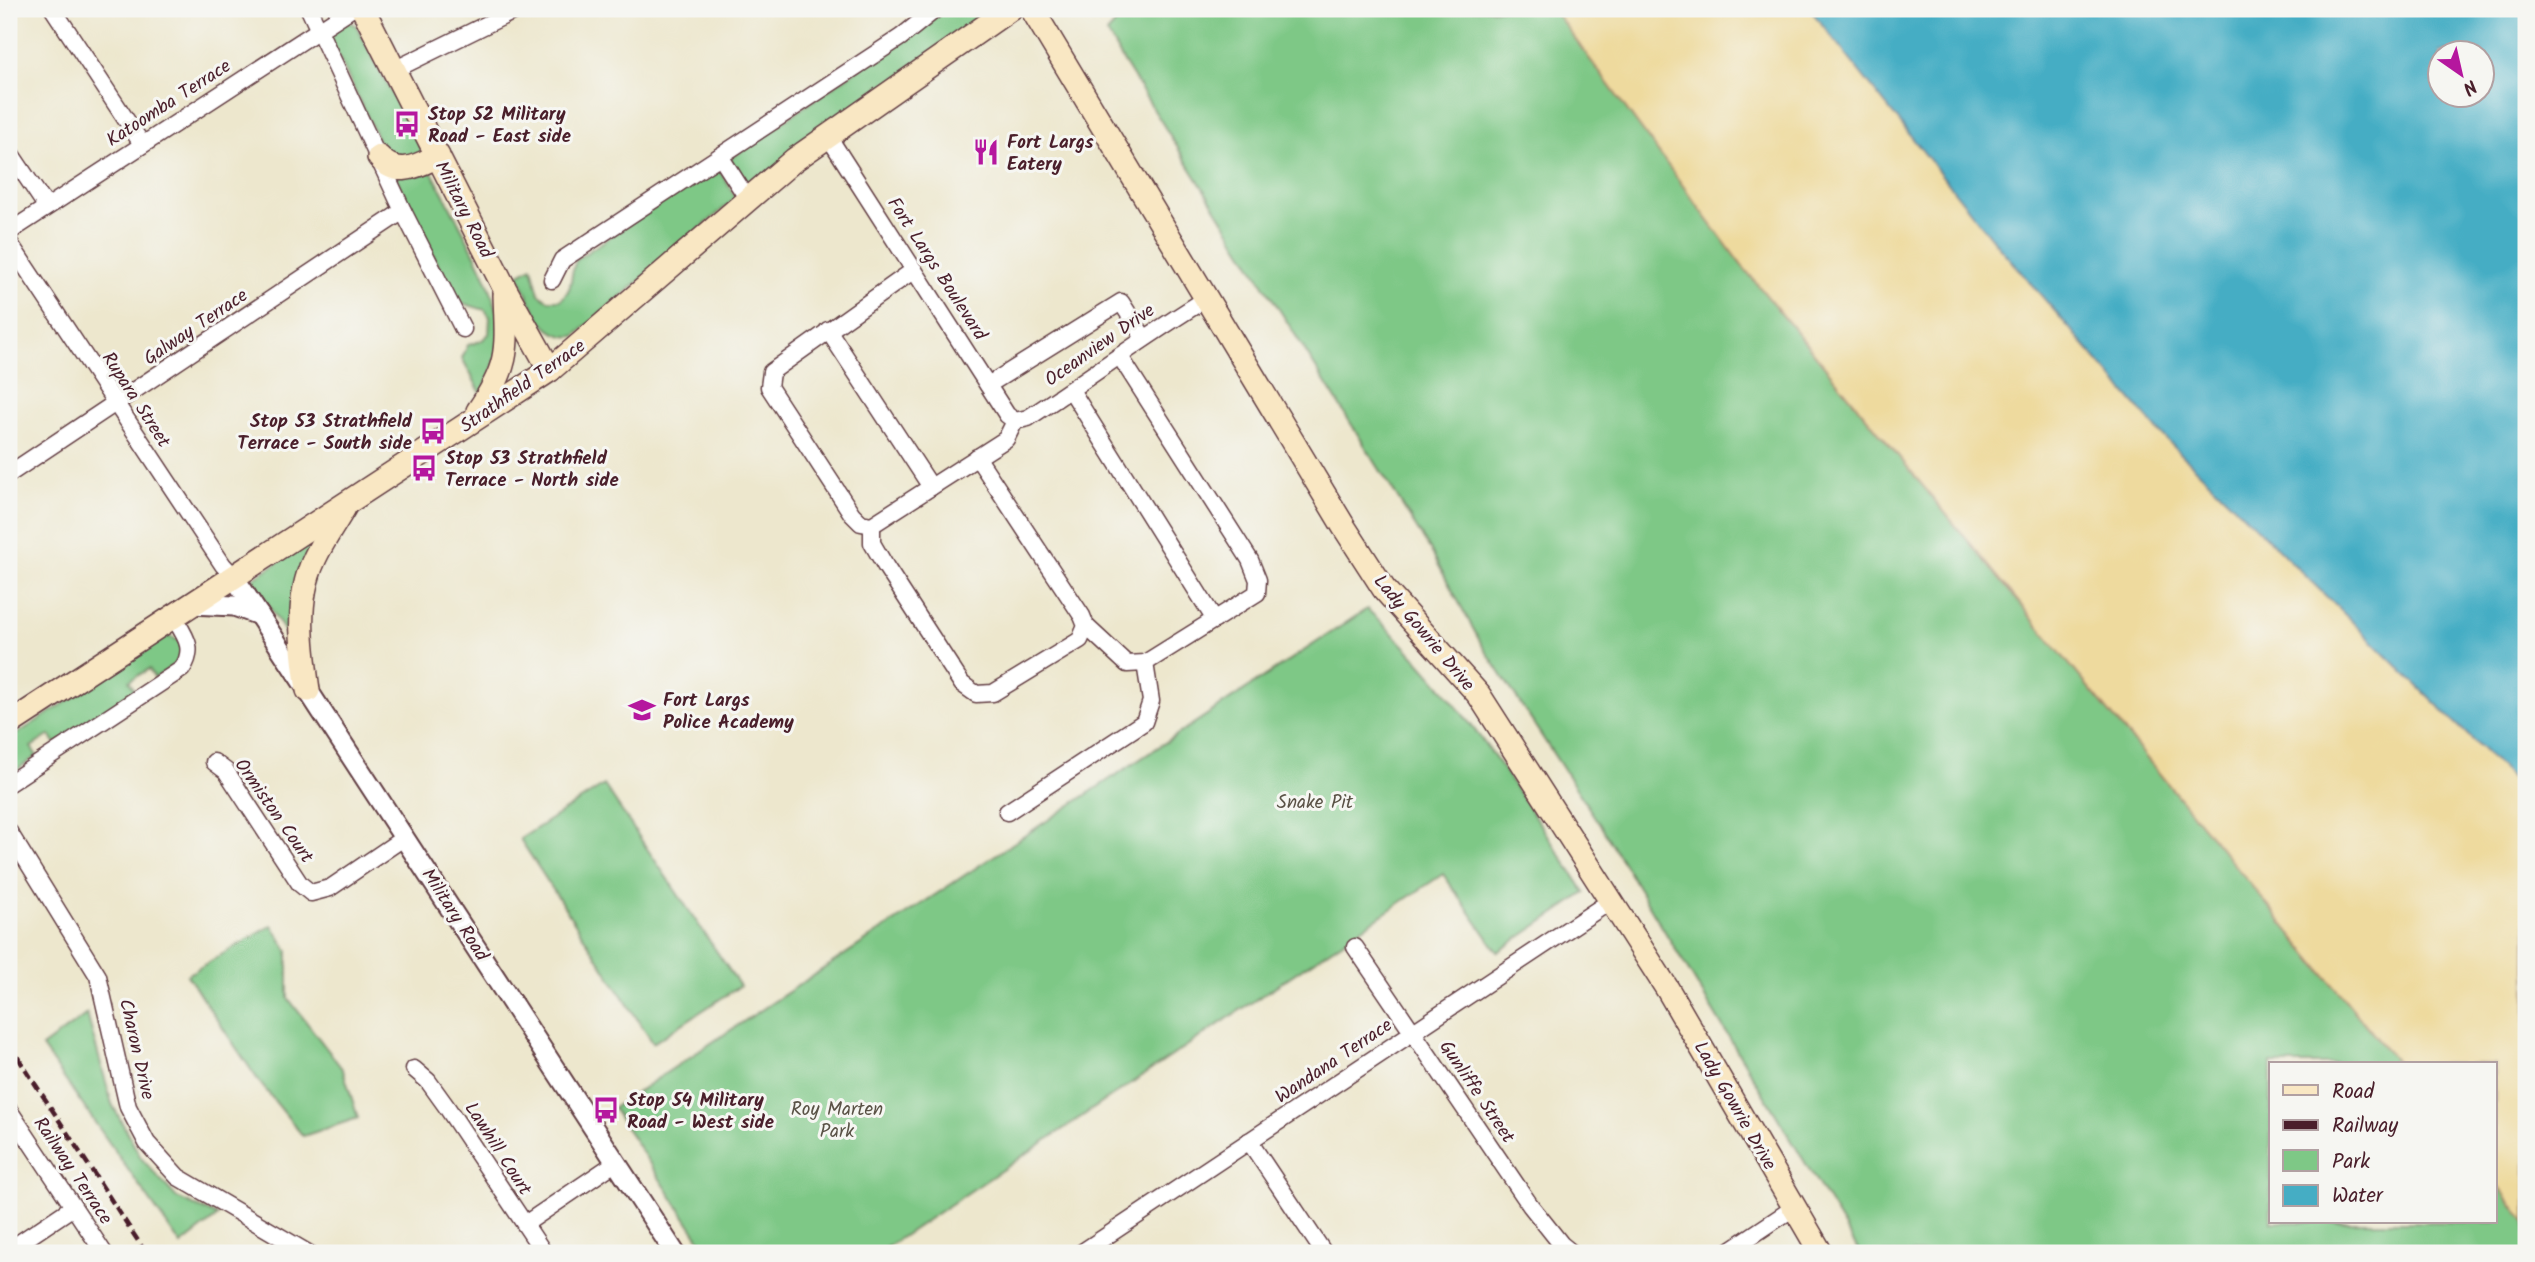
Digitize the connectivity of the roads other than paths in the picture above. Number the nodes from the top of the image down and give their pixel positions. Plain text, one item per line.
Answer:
1 (53, 9) edge
2 (309, 9) edge
3 (351, 9) edge
4 (363, 9) edge
5 (518, 9) edge
6 (936, 9) edge
7 (1000, 13) edge
8 (1036, 16) edge
9 (318, 28) junction
10 (394, 70) junction
11 (828, 136) junction
12 (142, 144) junction
13 (9, 150) edge
14 (438, 156) junction
15 (720, 156) junction
16 (379, 157) junction
17 (749, 201) junction
18 (46, 206) junction
19 (403, 211) junction
20 (9, 232) edge
21 (9, 242) edge
22 (914, 270) junction
23 (552, 280) dead end
24 (505, 289) junction
25 (1206, 299) junction
26 (464, 329) dead end
27 (828, 330) junction
28 (1144, 338) junction
29 (1121, 358) junction
30 (550, 370) junction
31 (988, 385) junction
32 (1070, 390) junction
33 (115, 404) junction
34 (1015, 421) junction
35 (470, 422) junction
36 (977, 457) junction
37 (9, 474) edge
38 (931, 487) junction
39 (348, 502) junction
40 (872, 526) junction
41 (234, 577) junction
42 (182, 610) junction
43 (259, 615) junction
44 (1215, 620) junction
45 (1086, 626) junction
46 (1145, 663) junction
47 (308, 690) junction
48 (9, 724) edge
49 (214, 762) dead end
50 (9, 783) edge
51 (1007, 812) dead end
52 (9, 832) edge
53 (405, 837) junction
54 (1609, 902) junction
55 (1355, 947) dead end
56 (1413, 1032) junction
57 (414, 1069) dead end
58 (9, 1110) edge
59 (1249, 1141) junction
60 (615, 1163) junction
61 (1795, 1207) junction
62 (73, 1208) junction
63 (524, 1224) junction
64 (9, 1250) edge
65 (104, 1253) edge
66 (308, 1253) edge
67 (544, 1253) edge
68 (675, 1253) edge
69 (1080, 1253) edge
70 (1324, 1253) edge
71 (1572, 1253) edge
72 (1726, 1253) edge
73 (1821, 1253) edge

1 - 12 street
2 - 9 street
3 - 9 street, Katoomba Terrace
4 - 10 main road, Military Road
5 - 10 street
6 - 15 street
7 - 8 main road
7 - 11 main road, Strathfield Terrace
8 - 25 main road, Lady Gowrie Drive
9 - 12 street, Katoomba Terrace
9 - 16 street
10 - 14 main road, Military Road
11 - 17 main road, Strathfield Terrace
11 - 22 street, Fort Largs Boulevard
12 - 18 street, Katoomba Terrace
13 - 18 street
14 - 16 main road
14 - 24 main road, Military Road
15 - 17 street
15 - 23 street
16 - 19 street
17 - 30 main road, Strathfield Terrace
18 - 20 street, Katoomba Terrace
19 - 26 street
19 - 33 street, Galway Terrace
21 - 33 street, Rupara Street
22 - 27 street
22 - 31 street, Fort Largs Boulevard
24 - 30 main road, Military Road
24 - 35 main road
25 - 28 street, Oceanview Drive
25 - 54 main road, Lady Gowrie Drive
27 - 38 street
27 - 40 street
28 - 29 street, Oceanview Drive
28 - 31 street
29 - 32 street, Oceanview Drive
29 - 44 street
30 - 35 main road, Strathfield Terrace
31 - 34 street, Fort Largs Boulevard
32 - 34 street, Oceanview Drive
32 - 44 street
33 - 37 street, Galway Terrace
33 - 41 street, Rupara Street
34 - 36 street
35 - 39 main road, Strathfield Terrace
36 - 38 street
36 - 45 street
38 - 40 street
39 - 41 main road, Strathfield Terrace
39 - 47 main road
40 - 45 street
41 - 42 main road, Strathfield Terrace
41 - 43 street, Military Road
42 - 43 street
42 - 48 main road, Strathfield Terrace
42 - 50 street
43 - 47 street, Military Road
44 - 46 street
45 - 46 street
46 - 51 street
47 - 53 street, Military Road
49 - 53 street, Ormiston Court
52 - 66 street, Charon Drive
53 - 60 street, Military Road
54 - 56 street, Wandana Terrace
54 - 61 main road, Lady Gowrie Drive
55 - 56 street, Gunliffe Street
56 - 59 street, Wandana Terrace
56 - 71 street, Gunliffe Street
57 - 63 street, Lawhill Court
58 - 62 street, Railway Terrace
59 - 69 street, Wandana Terrace
59 - 70 street
60 - 63 street
60 - 68 street, Military Road
61 - 72 street
61 - 73 main road, Lady Gowrie Drive
62 - 64 street
62 - 65 street, Railway Terrace
63 - 67 street, Lawhill Court

